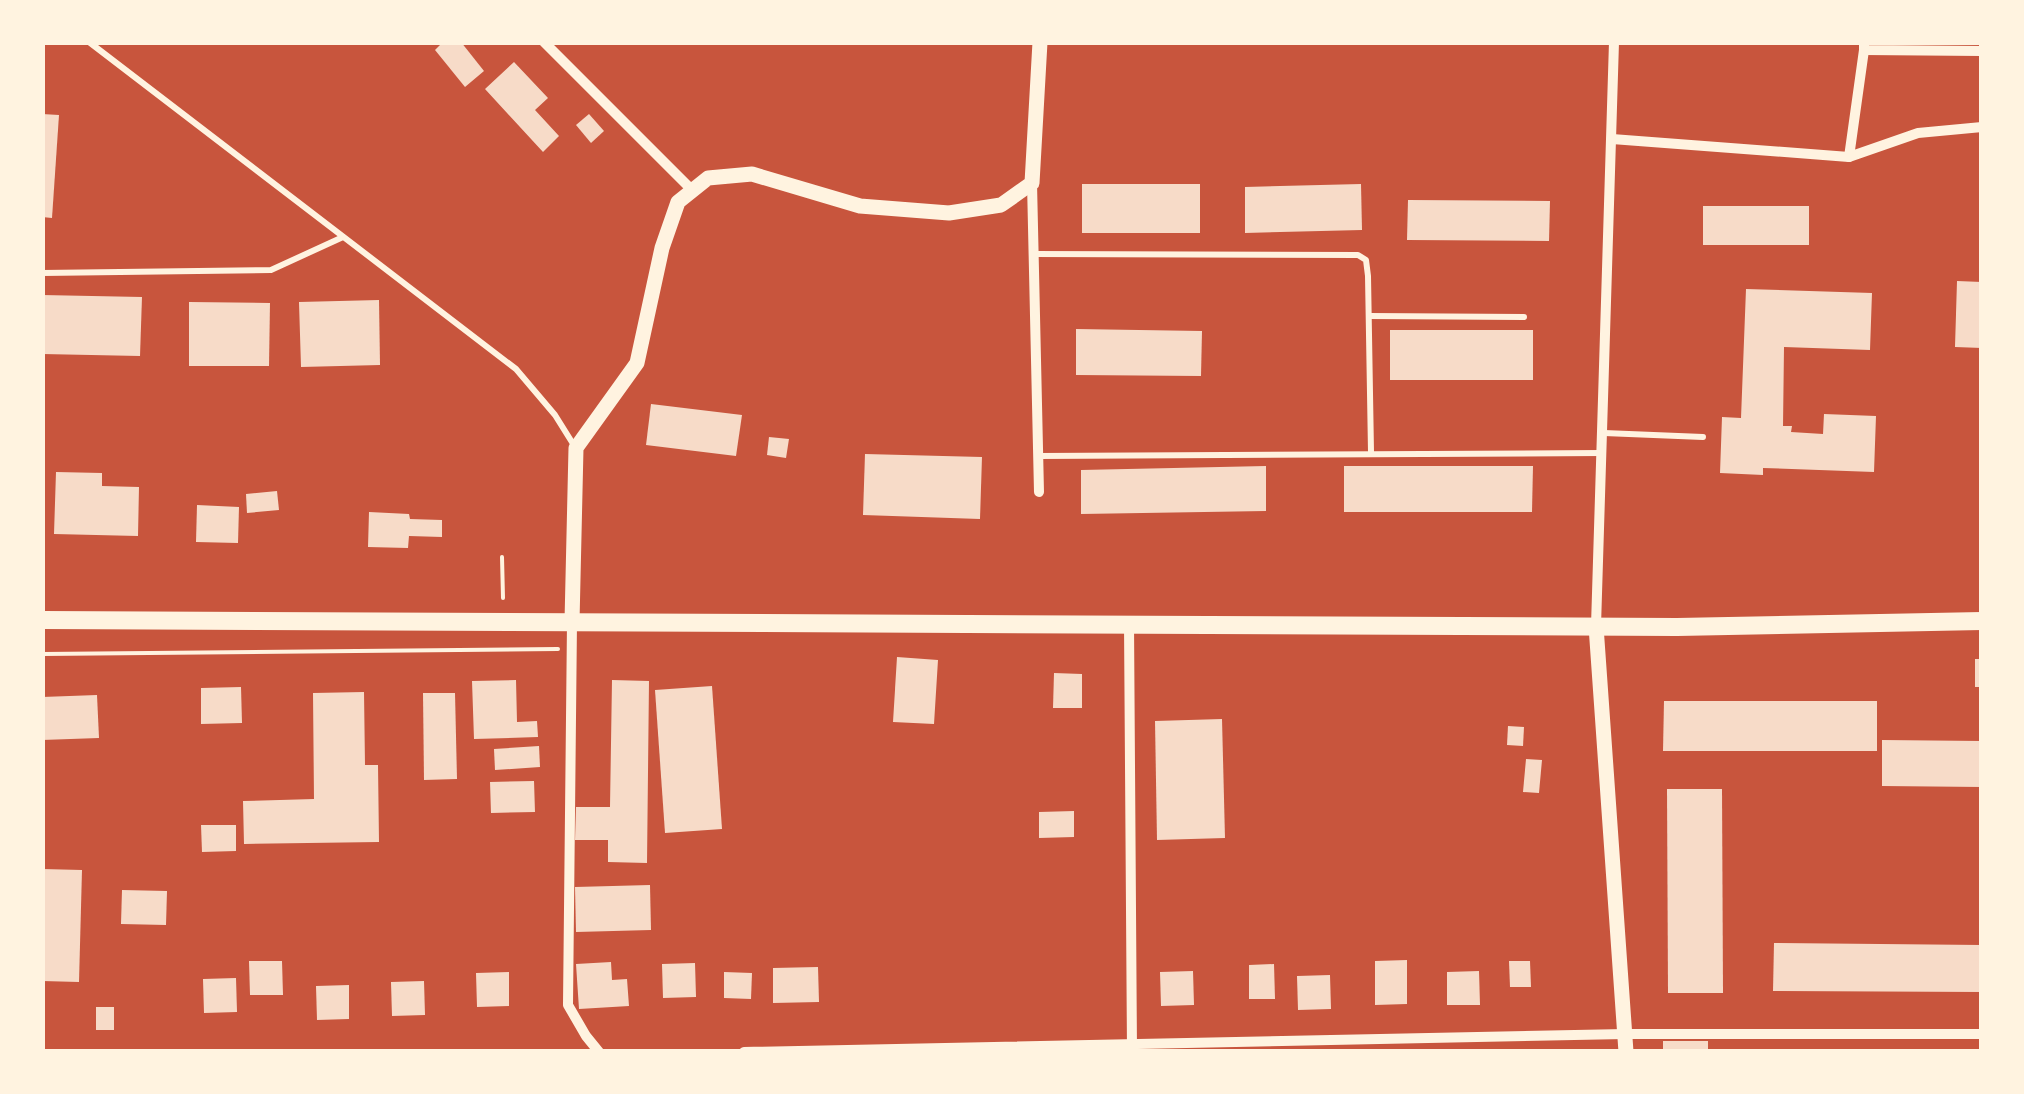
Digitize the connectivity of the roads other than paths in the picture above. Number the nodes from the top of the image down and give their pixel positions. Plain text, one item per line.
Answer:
1 (90, 42) edge
2 (544, 42) edge
3 (1040, 42) edge
4 (1614, 42) edge
5 (1864, 46) edge
6 (1982, 51) edge
7 (1982, 128) edge
8 (1612, 140) junction
9 (1849, 157) junction
10 (1032, 183) junction
11 (692, 190) junction
12 (343, 237) junction
13 (1034, 254) junction
14 (42, 272) edge
15 (1369, 316) junction
16 (1524, 317) dead end
17 (1604, 433) junction
18 (1703, 437) dead end
19 (576, 448) junction
20 (1370, 452) junction
21 (1604, 453) junction
22 (1038, 456) junction
23 (1039, 492) dead end
24 (42, 620) edge
25 (1982, 620) edge
26 (572, 622) junction
27 (1128, 623) junction
28 (1596, 626) junction
29 (1982, 1034) edge
30 (1626, 1043) edge
31 (1132, 1047) edge
32 (599, 1052) edge
33 (744, 1052) edge

1 - 12 lane
2 - 11 street
3 - 10 street
4 - 8 street
5 - 6 street
5 - 9 street
7 - 9 street
8 - 9 street
8 - 17 street
10 - 11 street
10 - 13 street
11 - 19 street
12 - 14 lane
12 - 19 lane
13 - 15 lane
13 - 22 street
15 - 16 lane
15 - 20 lane
17 - 18 lane
17 - 21 street
19 - 26 street
20 - 21 lane
20 - 22 lane
21 - 28 street
22 - 23 street
24 - 26 main road
25 - 28 main road
26 - 27 main road
26 - 32 street
27 - 28 main road
27 - 31 street
28 - 30 street
29 - 30 street
30 - 31 street
31 - 33 street

